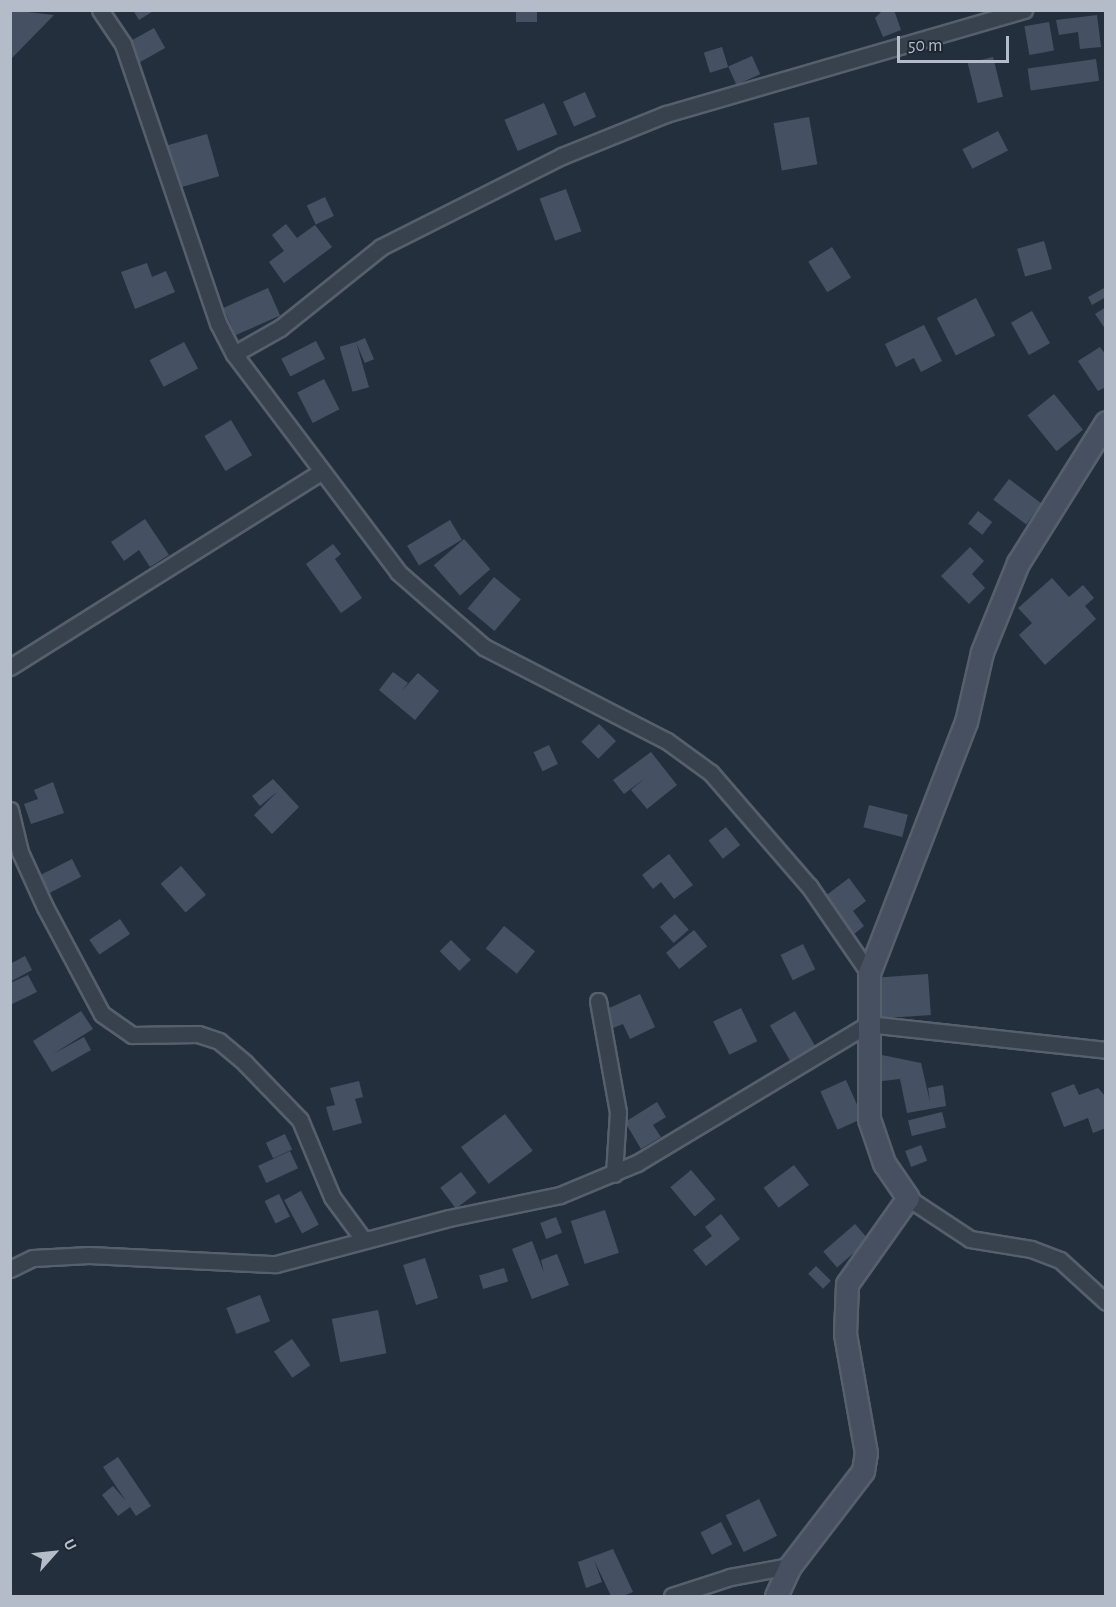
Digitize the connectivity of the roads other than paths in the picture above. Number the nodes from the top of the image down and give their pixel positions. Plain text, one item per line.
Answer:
1 (100, 10) edge
2 (1024, 10) edge
3 (234, 354) junction
4 (1106, 422) edge
5 (322, 471) junction
6 (10, 667) edge
7 (10, 810) edge
8 (869, 973) junction
9 (598, 1002) dead end
10 (868, 1024) junction
11 (1106, 1050) edge
12 (614, 1174) junction
13 (908, 1198) junction
14 (363, 1239) junction
15 (10, 1269) edge
16 (1106, 1302) edge
17 (790, 1566) junction
18 (672, 1596) edge
19 (776, 1596) edge

1 - 3 street
2 - 3 street
3 - 5 street
4 - 8 street
5 - 6 street
5 - 8 street
7 - 14 street
8 - 10 street
9 - 12 street
10 - 11 street
10 - 12 street
10 - 13 street
12 - 14 street
13 - 16 street
13 - 17 street
14 - 15 street
17 - 18 street
17 - 19 street

